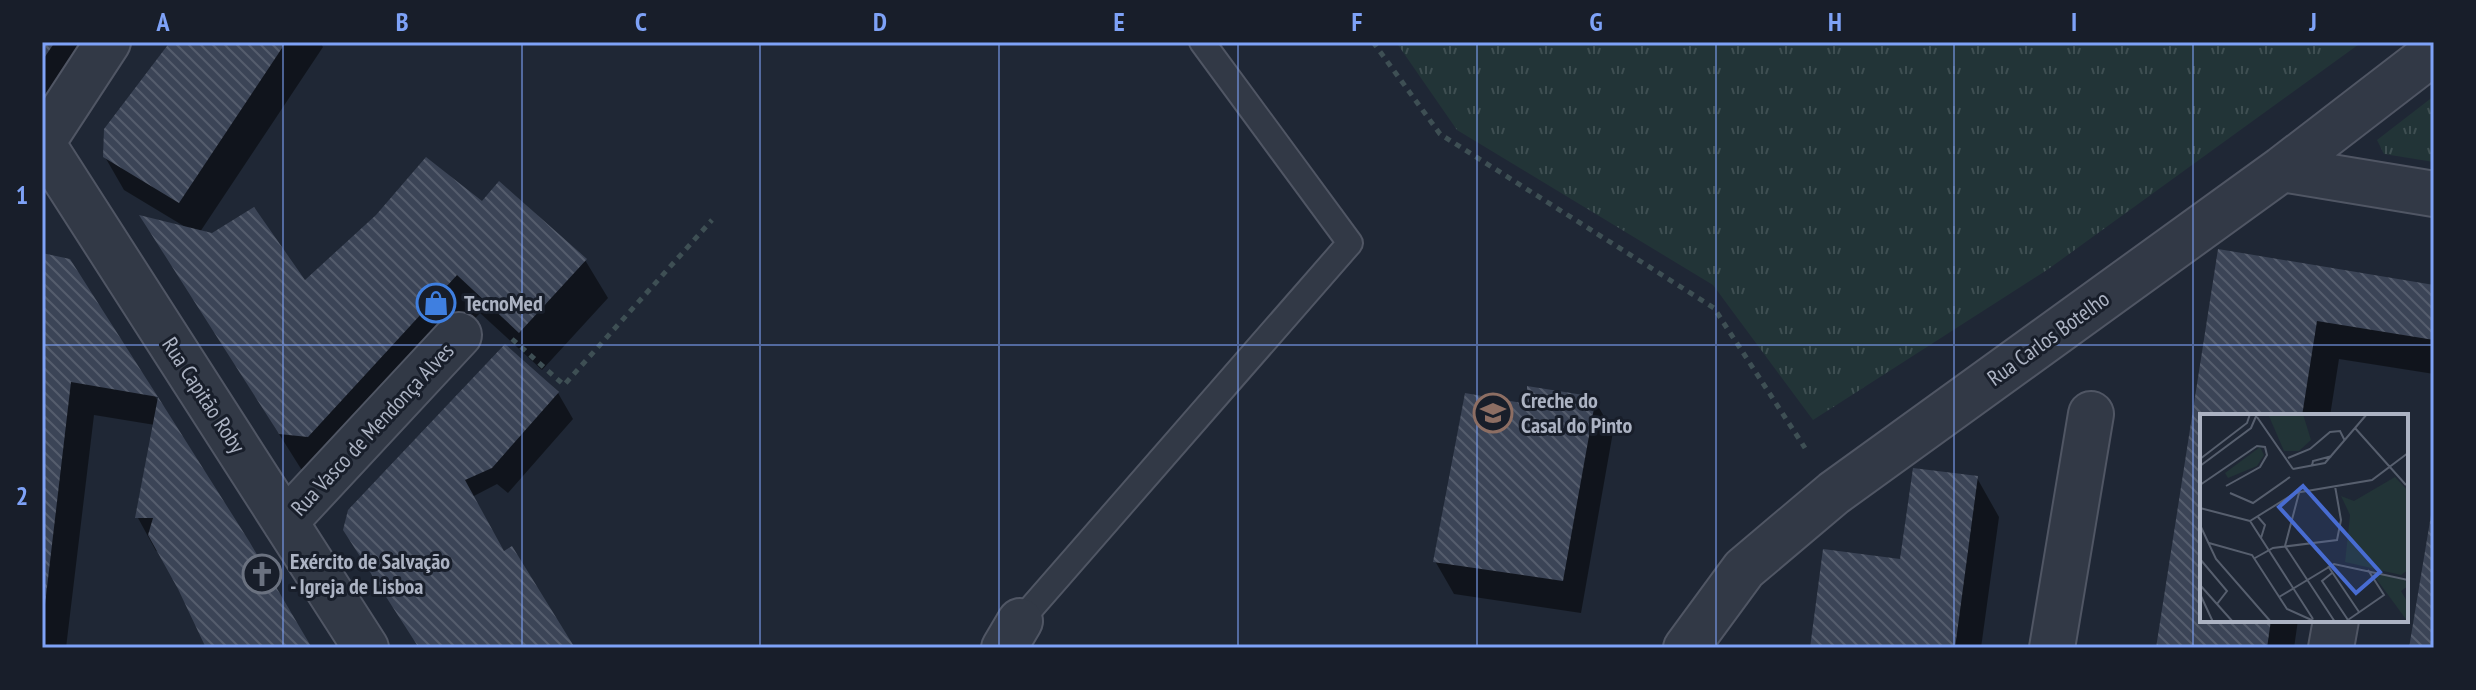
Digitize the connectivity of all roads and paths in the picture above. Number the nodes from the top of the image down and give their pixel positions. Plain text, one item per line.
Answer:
1 (108, 42) edge
2 (1202, 42) edge
3 (1373, 42) edge
4 (2434, 52) edge
5 (42, 143) edge
6 (2282, 169) junction
7 (2434, 194) edge
8 (712, 220) dead end
9 (459, 335) joint
10 (2091, 414) dead end
11 (1834, 493) junction
12 (285, 522) junction
13 (2336, 622) edge
14 (1012, 635) edge
15 (366, 648) edge
16 (1686, 648) edge
17 (2052, 648) edge
18 (2331, 648) edge

1 - 5 street
2 - 14 lane
3 - 11 path
4 - 6 street, Rua Carlos Botelho
5 - 12 street, Rua Capitão Roby
6 - 7 street
6 - 11 street, Rua Carlos Botelho
8 - 9 path
9 - 12 street, Rua Vasco de Mendonça Alves
10 - 17 street
11 - 16 street, Rua Carlos Botelho
12 - 15 street, Rua Capitão Roby
13 - 18 street

